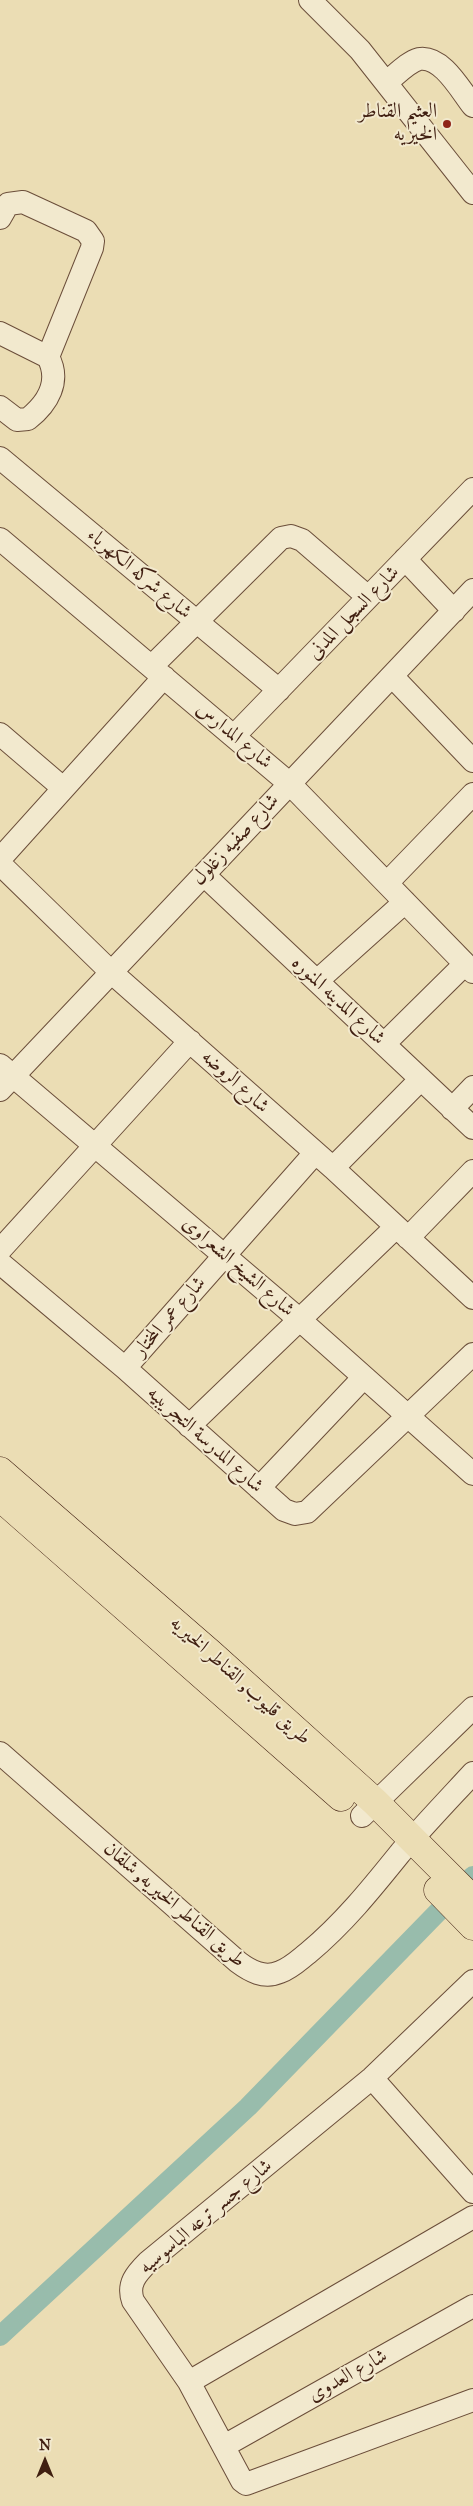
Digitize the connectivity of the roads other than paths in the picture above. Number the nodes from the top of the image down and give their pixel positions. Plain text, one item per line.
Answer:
1 (310, 0) edge
2 (387, 82) junction
3 (473, 106) edge
4 (473, 192) edge
5 (0, 218) edge
6 (0, 333) edge
7 (48, 357) junction
8 (0, 406) edge
9 (0, 458) edge
10 (473, 489) edge
11 (0, 539) edge
12 (405, 559) junction
13 (473, 590) edge
14 (368, 597) junction
15 (454, 611) junction
16 (197, 622) junction
17 (158, 672) junction
18 (392, 676) junction
19 (279, 690) junction
20 (0, 734) edge
21 (234, 736) junction
22 (473, 761) edge
23 (290, 784) junction
24 (63, 788) junction
25 (473, 794) edge
26 (0, 859) edge
27 (0, 864) edge
28 (204, 874) junction
29 (387, 883) junction
30 (405, 902) junction
31 (469, 968) edge
32 (111, 972) junction
33 (317, 981) junction
34 (190, 1041) junction
35 (384, 1044) junction
36 (4, 1077) edge
37 (421, 1079) junction
38 (473, 1087) edge
39 (452, 1108) junction
40 (473, 1128) edge
41 (95, 1145) junction
42 (315, 1153) junction
43 (333, 1168) junction
44 (473, 1172) edge
45 (402, 1232) junction
46 (0, 1250) edge
47 (224, 1255) junction
48 (0, 1263) edge
49 (473, 1298) edge
50 (300, 1320) junction
51 (473, 1354) edge
52 (125, 1368) junction
53 (364, 1377) junction
54 (409, 1416) junction
55 (189, 1426) junction
56 (0, 1471) edge
57 (473, 1474) edge
58 (259, 1488) junction
59 (0, 1497) edge
60 (473, 1708) edge
61 (0, 1754) edge
62 (473, 1773) edge
63 (369, 1809) junction
64 (415, 1854) junction
65 (470, 1914) edge
66 (473, 1981) edge
67 (372, 2078) junction
68 (473, 2192) edge
69 (473, 2217) edge
70 (473, 2306) edge
71 (188, 2382) junction
72 (473, 2400) edge
73 (224, 2446) junction

1 - 2 street
2 - 3 street
2 - 4 street
5 - 7 street
6 - 7 street
7 - 8 street
9 - 16 street, شارع شركه الكهرباء
10 - 12 street, شارع السجل المدنى
11 - 17 street, شارع المدارس
12 - 14 street, شارع السجل المدنى
12 - 15 street
13 - 15 street, شارع صفيه زغلول
14 - 16 street
14 - 19 street, شارع السجل المدنى
15 - 18 street, شارع صفيه زغلول
16 - 17 street
16 - 19 street, شارع شركه الكهرباء
17 - 21 street, شارع المدارس
17 - 24 street
18 - 22 street
18 - 23 street, شارع صفيه زغلول
19 - 21 street, شارع السجل المدنى
20 - 24 street
21 - 23 street, شارع المدارس
23 - 28 street, شارع صفيه زغلول
23 - 29 street, شارع المدارس
24 - 26 street
25 - 29 street
27 - 32 street, شارع الروضه
28 - 32 street, شارع صفيه زغلول
28 - 33 street, شارع المدينه المنوره
29 - 30 street, شارع المدارس
30 - 31 street, شارع المدارس
30 - 33 street
31 - 35 street
32 - 34 street, شارع الروضه
32 - 36 street, شارع صفيه زغلول
33 - 35 street, شارع المدينه المنوره
34 - 41 street
34 - 42 street, شارع الروضه
35 - 37 street, شارع المدينه المنوره
36 - 41 street, شارع الشيخ الشعراوى
37 - 39 street, شارع المدينه المنوره
37 - 43 street
38 - 39 street
39 - 40 street, شارع المدينه المنوره
41 - 46 street
41 - 47 street, شارع الشيخ الشعراوى
42 - 43 street, شارع الروضه
42 - 47 street, شارع عمر المختار
43 - 45 street, شارع الروضه
44 - 45 street
45 - 49 street, شارع الروضه
45 - 50 street
47 - 50 street, شارع الشيخ الشعراوى
47 - 52 street, شارع عمر المختار
48 - 52 street, شارع المدرسة التجريبيه
50 - 53 street, شارع الشيخ الشعراوى
50 - 55 street
51 - 54 street, شارع المدرسة التجريبيه
52 - 55 street, شارع المدرسة التجريبيه
53 - 54 street, شارع الشيخ الشعراوى
53 - 58 street
54 - 57 street, شارع الشيخ الشعراوى
54 - 58 street, شارع المدرسة التجريبيه
55 - 58 street, شارع المدرسة التجريبيه
56 - 63 main road, طريق قليوب, القناطر الخيريه
59 - 63 main road, طريق قليوب, القناطر الخيريه
60 - 63 street
61 - 64 street, طريق القناطر الخيريه, شلقان
62 - 64 street, طريق القناطر الخيريه, شلقان
63 - 64 main road, طريق قليوب, القناطر الخيريه
64 - 65 main road, طريق قليوب, القناطر الخيريه
66 - 67 street
67 - 68 street
67 - 71 street, شارع جسر ترعه الباسوسيه
69 - 71 street
70 - 73 street, شارع العدوى
71 - 73 street, شارع جسر ترعه الباسوسيه
72 - 73 street, شارع جسر ترعه الباسوسيه

